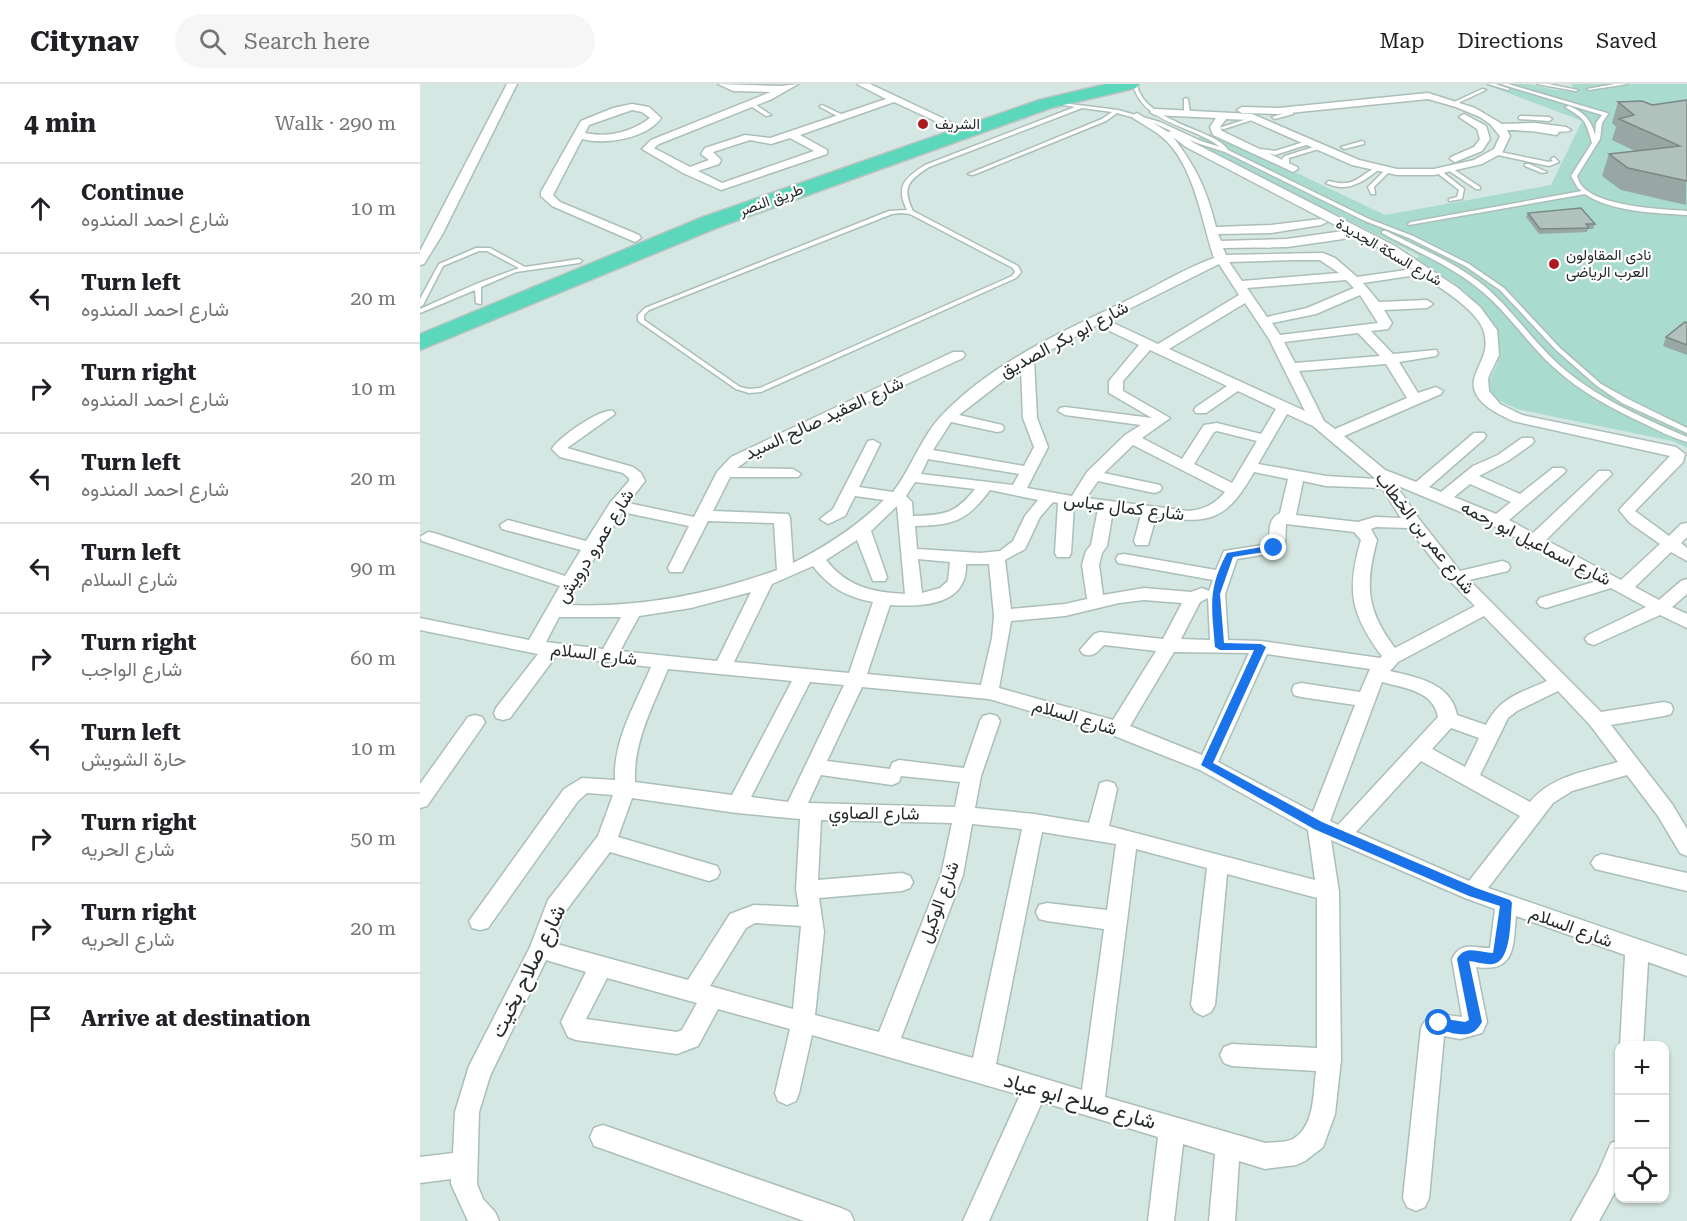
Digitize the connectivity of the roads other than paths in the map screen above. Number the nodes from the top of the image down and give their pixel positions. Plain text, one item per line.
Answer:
1 (512, 84) edge
2 (723, 84) edge
3 (862, 84) edge
4 (1086, 84) edge
5 (1132, 84) edge
6 (1497, 84) edge
7 (1539, 84) edge
8 (1625, 84) edge
9 (789, 86) edge
10 (1589, 89) dead end
11 (1484, 90) dead end
12 (1576, 90) dead end
13 (1433, 97) junction
14 (895, 99) junction
15 (1186, 99) dead end
16 (1051, 102) junction
17 (1454, 103) junction
18 (751, 104) junction
19 (822, 106) dead end
20 (1083, 106) junction
21 (1571, 109) junction
22 (1242, 110) junction
23 (1116, 111) junction
24 (1155, 112) junction
25 (1602, 112) junction
26 (1187, 113) junction
27 (1216, 113) junction
28 (1291, 113) dead end
29 (1542, 113) dead end
30 (1610, 113) dead end
31 (768, 114) dead end
32 (1137, 116) junction
33 (843, 117) junction
34 (1275, 117) junction
35 (1258, 119) junction
36 (950, 124) junction
37 (1556, 127) junction
38 (1170, 128) junction
39 (1222, 128) dead end
40 (1503, 129) junction
41 (791, 134) junction
42 (579, 135) junction
43 (1594, 142) junction
44 (1362, 143) dead end
45 (1315, 144) junction
46 (1344, 147) junction
47 (1478, 148) junction
48 (1227, 151) junction
49 (1262, 151) dead end
50 (1492, 155) junction
51 (1554, 159) dead end
52 (1290, 165) joint
53 (1382, 168) junction
54 (1450, 169) junction
55 (687, 171) junction
56 (1438, 171) junction
57 (1544, 172) dead end
58 (971, 174) dead end
59 (1329, 183) dead end
60 (1478, 188) dead end
61 (1586, 192) junction
62 (1372, 193) dead end
63 (1451, 200) dead end
64 (911, 212) junction
65 (1687, 213) edge
66 (1367, 220) junction
67 (1321, 222) dead end
68 (1411, 224) dead end
69 (1343, 235) dead end
70 (635, 238) junction
71 (1290, 238) junction
72 (1216, 245) junction
73 (1296, 256) junction
74 (420, 261) edge
75 (579, 261) junction
76 (522, 267) junction
77 (1410, 273) dead end
78 (1353, 282) junction
79 (1243, 291) junction
80 (479, 294) junction
81 (1427, 304) dead end
82 (420, 305) edge
83 (1375, 306) junction
84 (420, 311) edge
85 (1097, 320) junction
86 (1265, 321) junction
87 (420, 327) edge
88 (1362, 330) junction
89 (1276, 339) junction
90 (420, 343) edge
91 (1153, 346) junction
92 (1431, 353) dead end
93 (958, 355) dead end
94 (1028, 356) junction
95 (1389, 357) junction
96 (1291, 367) junction
97 (1237, 385) junction
98 (1436, 391) dead end
99 (1416, 399) junction
100 (1625, 401) junction
101 (1614, 406) junction
102 (1284, 407) junction
103 (1201, 410) dead end
104 (1065, 411) dead end
105 (608, 414) dead end
106 (948, 417) junction
107 (1160, 420) junction
108 (1318, 423) junction
109 (997, 428) dead end
110 (1687, 430) edge
111 (1332, 436) junction
112 (1479, 436) dead end
113 (1130, 438) junction
114 (1265, 439) junction
115 (1687, 440) edge
116 (1527, 441) dead end
117 (873, 444) dead end
118 (922, 453) junction
119 (1186, 465) junction
120 (1251, 467) junction
121 (1029, 471) junction
122 (1557, 471) dead end
123 (725, 472) junction
124 (793, 474) dead end
125 (1604, 474) dead end
126 (1092, 476) junction
127 (909, 477) junction
128 (1296, 477) junction
129 (1468, 477) junction
130 (1383, 479) junction
131 (986, 485) junction
132 (1154, 488) dead end
133 (1419, 488) junction
134 (1235, 490) junction
135 (851, 491) junction
136 (1018, 491) junction
137 (897, 497) junction
138 (1049, 497) junction
139 (1444, 498) junction
140 (1071, 501) junction
141 (1522, 501) junction
142 (616, 506) junction
143 (1106, 506) junction
144 (1150, 512) junction
145 (1287, 518) junction
146 (701, 519) junction
147 (828, 519) dead end
148 (908, 520) junction
149 (1498, 521) junction
150 (1413, 523) junction
151 (508, 525) dead end
152 (1358, 527) junction
153 (1687, 528) edge
154 (862, 530) junction
155 (428, 537) dead end
156 (1142, 541) dead end
157 (1535, 541) junction
158 (1671, 542) junction
159 (590, 547) junction
160 (1062, 553) dead end
161 (911, 554) junction
162 (996, 556) junction
163 (1687, 556) edge
164 (816, 558) junction
165 (957, 559) junction
166 (1124, 559) dead end
167 (1502, 567) dead end
168 (676, 568) dead end
169 (785, 572) junction
170 (1221, 576) junction
171 (879, 577) dead end
172 (1456, 577) junction
173 (570, 583) junction
174 (764, 583) junction
175 (1618, 585) junction
176 (1687, 585) edge
177 (1216, 594) junction
178 (1193, 598) junction
179 (884, 599) junction
180 (914, 599) junction
181 (1546, 602) dead end
182 (1096, 603) junction
183 (1485, 608) junction
184 (1660, 608) junction
185 (555, 611) junction
186 (633, 611) junction
187 (1003, 616) junction
188 (1687, 622) edge
189 (420, 624) edge
190 (1594, 639) dead end
191 (1169, 645) junction
192 (1220, 647) junction
193 (1261, 647) junction
194 (543, 648) junction
195 (1089, 650) dead end
196 (608, 656) junction
197 (662, 662) junction
198 (1384, 665) junction
199 (723, 667) junction
200 (805, 674) junction
201 (856, 679) junction
202 (1559, 684) junction
203 (1301, 690) dead end
204 (989, 692) junction
205 (1365, 700) junction
206 (1664, 709) dead end
207 (503, 713) dead end
208 (1448, 719) junction
209 (1597, 720) junction
210 (475, 722) dead end
211 (990, 722) dead end
212 (1118, 729) junction
213 (1490, 734) junction
214 (1420, 751) junction
215 (1207, 765) junction
216 (1632, 766) junction
217 (814, 767) junction
218 (971, 776) junction
219 (1469, 778) junction
220 (625, 788) junction
221 (1107, 789) dead end
222 (420, 800) edge
223 (737, 805) junction
224 (802, 811) junction
225 (1532, 813) junction
226 (961, 815) junction
227 (1034, 822) junction
228 (1318, 825) junction
229 (1097, 833) junction
230 (1341, 835) junction
231 (1127, 838) junction
232 (605, 842) junction
233 (1687, 847) edge
234 (1218, 863) junction
235 (1602, 863) dead end
236 (709, 872) dead end
237 (902, 882) dead end
238 (1687, 882) edge
239 (807, 890) junction
240 (1328, 892) junction
241 (1473, 892) junction
242 (1506, 903) junction
243 (1047, 912) dead end
244 (811, 917) junction
245 (480, 921) dead end
246 (1116, 921) junction
247 (540, 949) junction
248 (1637, 950) junction
249 (602, 966) junction
250 (1687, 966) edge
251 (703, 994) junction
252 (1203, 1005) dead end
253 (803, 1022) junction
254 (1631, 1041) edge
255 (886, 1045) junction
256 (1232, 1055) dead end
257 (1329, 1060) junction
258 (982, 1072) junction
259 (1036, 1088) junction
260 (787, 1093) dead end
261 (1092, 1104) junction
262 (1172, 1128) junction
263 (603, 1137) dead end
264 (1228, 1145) junction
265 (1615, 1164) edge
266 (463, 1165) junction
267 (420, 1170) edge
268 (1416, 1198) dead end
269 (486, 1221) edge
270 (841, 1221) edge
271 (976, 1221) edge
272 (1161, 1221) edge
273 (1222, 1221) edge
274 (1584, 1221) edge

1 - 74 street
2 - 9 street
3 - 14 street
4 - 36 highway, طريق النصر
5 - 16 highway, طريق النصر
5 - 24 lane
6 - 21 lane
6 - 25 lane
7 - 12 lane
8 - 10 lane
9 - 18 street
11 - 17 lane
13 - 17 street
13 - 22 street
13 - 47 street
14 - 33 street
14 - 36 street
15 - 26 lane
16 - 20 lane
16 - 90 highway, طريق النصر
17 - 40 street
18 - 31 lane
18 - 55 street
19 - 33 lane
20 - 23 lane
20 - 64 lane
21 - 25 lane
21 - 43 lane
22 - 27 street
22 - 34 street
23 - 32 lane
23 - 58 lane
24 - 26 street
24 - 32 lane
24 - 48 lane
25 - 30 lane
25 - 43 lane
26 - 27 street
27 - 35 street
27 - 52 street
28 - 34 lane
29 - 37 lane
32 - 38 lane
32 - 72 street, شارع عمر بن الخطاب
33 - 41 street
34 - 35 street
34 - 46 street
35 - 39 lane
35 - 45 street
36 - 70 highway, طريق النصر
37 - 40 lane
37 - 40 street
38 - 48 lane
38 - 158 street, شارع السكة الجديدة
40 - 50 street
41 - 55 street
41 - 55 street
42 - 42 street
42 - 70 street
43 - 61 lane
44 - 46 lane
45 - 49 lane
45 - 52 lane
45 - 53 street
46 - 53 street
47 - 50 street
47 - 53 street
48 - 66 lane
50 - 51 lane
50 - 54 street
50 - 57 lane
53 - 56 street
53 - 59 lane
53 - 62 lane
54 - 56 street
54 - 60 lane
56 - 63 lane
61 - 65 lane
61 - 68 lane
64 - 64 lane
66 - 100 lane
66 - 101 lane
67 - 72 street
69 - 71 street
70 - 75 highway, طريق النصر
71 - 72 street
71 - 73 street
72 - 73 street
72 - 79 street, شارع عمر بن الخطاب
72 - 85 street, شارع ابو بكر الصديق
73 - 78 street
75 - 76 lane
75 - 80 highway, طريق النصر
76 - 80 lane
76 - 82 lane
77 - 78 street
78 - 79 street
78 - 83 street
78 - 86 street
79 - 86 street, شارع عمر بن الخطاب
79 - 91 street
80 - 84 lane
80 - 87 highway, طريق النصر
81 - 83 street
83 - 88 street
85 - 91 street
85 - 94 street, شارع ابو بكر الصديق
86 - 89 street, شارع عمر بن الخطاب
88 - 89 street
88 - 95 street
89 - 96 street, شارع عمر بن الخطاب
91 - 97 street
91 - 107 street
92 - 95 street
93 - 123 street, شارع العقيد صالح السيد
94 - 106 street, شارع ابو بكر الصديق
94 - 121 street
95 - 96 street
95 - 99 street
96 - 108 street, شارع عمر بن الخطاب
97 - 102 street
97 - 103 street
98 - 99 street
99 - 111 street
100 - 101 lane
100 - 110 lane
101 - 115 lane
102 - 108 street
102 - 114 street, شارع كمال عباس
104 - 107 street
105 - 142 street, شارع عمرو درويش
106 - 109 street
106 - 118 street, شارع ابو بكر الصديق
107 - 113 street
108 - 111 street, شارع عمر بن الخطاب
111 - 130 street, شارع عمر بن الخطاب
112 - 133 street
113 - 119 street
113 - 126 street
114 - 119 street
114 - 120 street, شارع كمال عباس
116 - 129 street
117 - 135 street
118 - 121 street
118 - 127 street, شارع ابو بكر الصديق
119 - 134 street
120 - 128 street
120 - 134 street, شارع كمال عباس
121 - 136 street
122 - 141 street
123 - 124 street
123 - 146 street, شارع العقيد صالح السيد
125 - 157 street
126 - 132 street
126 - 140 street
127 - 131 street, شارع كمال عباس
127 - 137 street, شارع ابو بكر الصديق
128 - 130 street
128 - 145 street
129 - 139 street
129 - 141 street
130 - 133 street, شارع اسماعيل ابو رحمه
130 - 150 street, شارع عمر بن الخطاب
131 - 136 street, شارع كمال عباس
131 - 148 street
133 - 139 street, شارع اسماعيل ابو رحمه
134 - 144 street, شارع كمال عباس
135 - 137 street
135 - 147 street
136 - 138 street, شارع كمال عباس
137 - 148 street
137 - 154 street, شارع ابو بكر الصديق
138 - 140 street, شارع كمال عباس
138 - 162 street
139 - 149 street, شارع اسماعيل ابو رحمه
140 - 143 street, شارع كمال عباس
140 - 160 street
141 - 149 street
142 - 146 street
142 - 159 street, شارع عمرو درويش
143 - 144 street, شارع كمال عباس
143 - 182 street
144 - 156 street
145 - 152 street
145 - 170 street
146 - 168 street, شارع العقيد صالح السيد
146 - 169 street
148 - 161 street
149 - 157 street, شارع اسماعيل ابو رحمه
150 - 152 street
150 - 172 street, شارع عمر بن الخطاب
151 - 159 street
152 - 198 street
153 - 158 street
154 - 164 street, شارع ابو بكر الصديق
154 - 171 street
155 - 173 street
157 - 175 street, شارع اسماعيل ابو رحمه
158 - 163 street
158 - 175 street
159 - 173 street, شارع عمرو درويش
161 - 165 street
161 - 180 street
162 - 165 street
162 - 187 street
164 - 169 street, شارع ابو بكر الصديق
164 - 179 street
165 - 180 street
166 - 170 street
167 - 172 street
169 - 174 street, شارع ابو بكر الصديق
170 - 177 street
172 - 183 street, شارع عمر بن الخطاب
173 - 185 street, شارع عمرو درويش
174 - 186 street, شارع ابو بكر الصديق
174 - 199 street
175 - 181 street
175 - 184 street, شارع اسماعيل ابو رحمه
176 - 184 street
177 - 178 street
177 - 192 street
178 - 182 street
178 - 191 street
179 - 180 street
179 - 201 street
182 - 187 street
183 - 198 street
183 - 202 street, شارع عمر بن الخطاب
184 - 188 street, شارع اسماعيل ابو رحمه
184 - 190 street
185 - 186 street, شارع ابو بكر الصديق
185 - 194 street, شارع عمرو درويش
186 - 196 street
187 - 204 street
189 - 194 street, شارع السلام
191 - 192 street
191 - 195 street
191 - 212 street
192 - 193 street
193 - 198 street
193 - 215 street
194 - 196 street, شارع السلام
194 - 207 street, شارع عمرو درويش
196 - 197 street, شارع السلام
197 - 199 street, شارع السلام
197 - 220 street, شارع صلاح بخيت
198 - 205 street
198 - 208 street
199 - 200 street, شارع السلام
200 - 201 street, شارع السلام
200 - 223 street
201 - 204 street, شارع السلام
201 - 217 street
202 - 209 street, شارع عمر بن الخطاب
202 - 213 street
203 - 205 street
204 - 212 street, شارع السلام
205 - 228 street
206 - 209 street
208 - 213 street
208 - 214 street
209 - 216 street, شارع عمر بن الخطاب
210 - 222 street
211 - 218 street, شارع الوكيل
212 - 215 street, شارع السلام
213 - 219 street
214 - 219 street
214 - 230 street
215 - 228 street, شارع السلام
216 - 225 street
216 - 233 street, شارع عمر بن الخطاب
217 - 218 street
217 - 224 street
218 - 226 street, شارع الوكيل
219 - 225 street
220 - 223 street, شارع الصاوي
220 - 232 street, شارع صلاح بخيت
220 - 245 street, شارع الصاوي
221 - 229 street
223 - 224 street, شارع الصاوي
224 - 226 street, شارع الصاوي
224 - 239 street
225 - 241 street
226 - 227 street, شارع الصاوي
226 - 255 street, شارع الوكيل
227 - 229 street, شارع الصاوي
227 - 258 street
228 - 230 street, شارع السلام
228 - 240 street, شارع صلاح ابو عياد
229 - 231 street, شارع الصاوي
230 - 241 street, شارع السلام
231 - 234 street, شارع الصاوي
231 - 246 street
232 - 236 street
232 - 247 street, شارع صلاح بخيت
234 - 240 street, شارع الصاوي
234 - 252 street
235 - 238 street
237 - 239 street
239 - 244 street
240 - 257 street, شارع صلاح ابو عياد
241 - 242 street, شارع السلام
242 - 248 street, شارع السلام
242 - 268 street
243 - 246 street
244 - 251 street
244 - 253 street
246 - 261 street
247 - 249 street, شارع صلاح ابو عياد
247 - 266 street, شارع صلاح بخيت
248 - 250 street, شارع السلام
248 - 254 street
249 - 251 street, شارع صلاح ابو عياد
249 - 251 street
251 - 253 street, شارع صلاح ابو عياد
253 - 255 street, شارع صلاح ابو عياد
253 - 260 street
255 - 258 street, شارع صلاح ابو عياد
256 - 257 street
257 - 264 street, شارع صلاح ابو عياد
258 - 259 street, شارع صلاح ابو عياد
259 - 261 street, شارع صلاح ابو عياد
259 - 271 street
261 - 262 street, شارع صلاح ابو عياد
262 - 264 street, شارع صلاح ابو عياد
262 - 272 street
263 - 270 street
264 - 273 street
265 - 274 street
266 - 267 street
266 - 269 street, شارع صلاح بخيت

